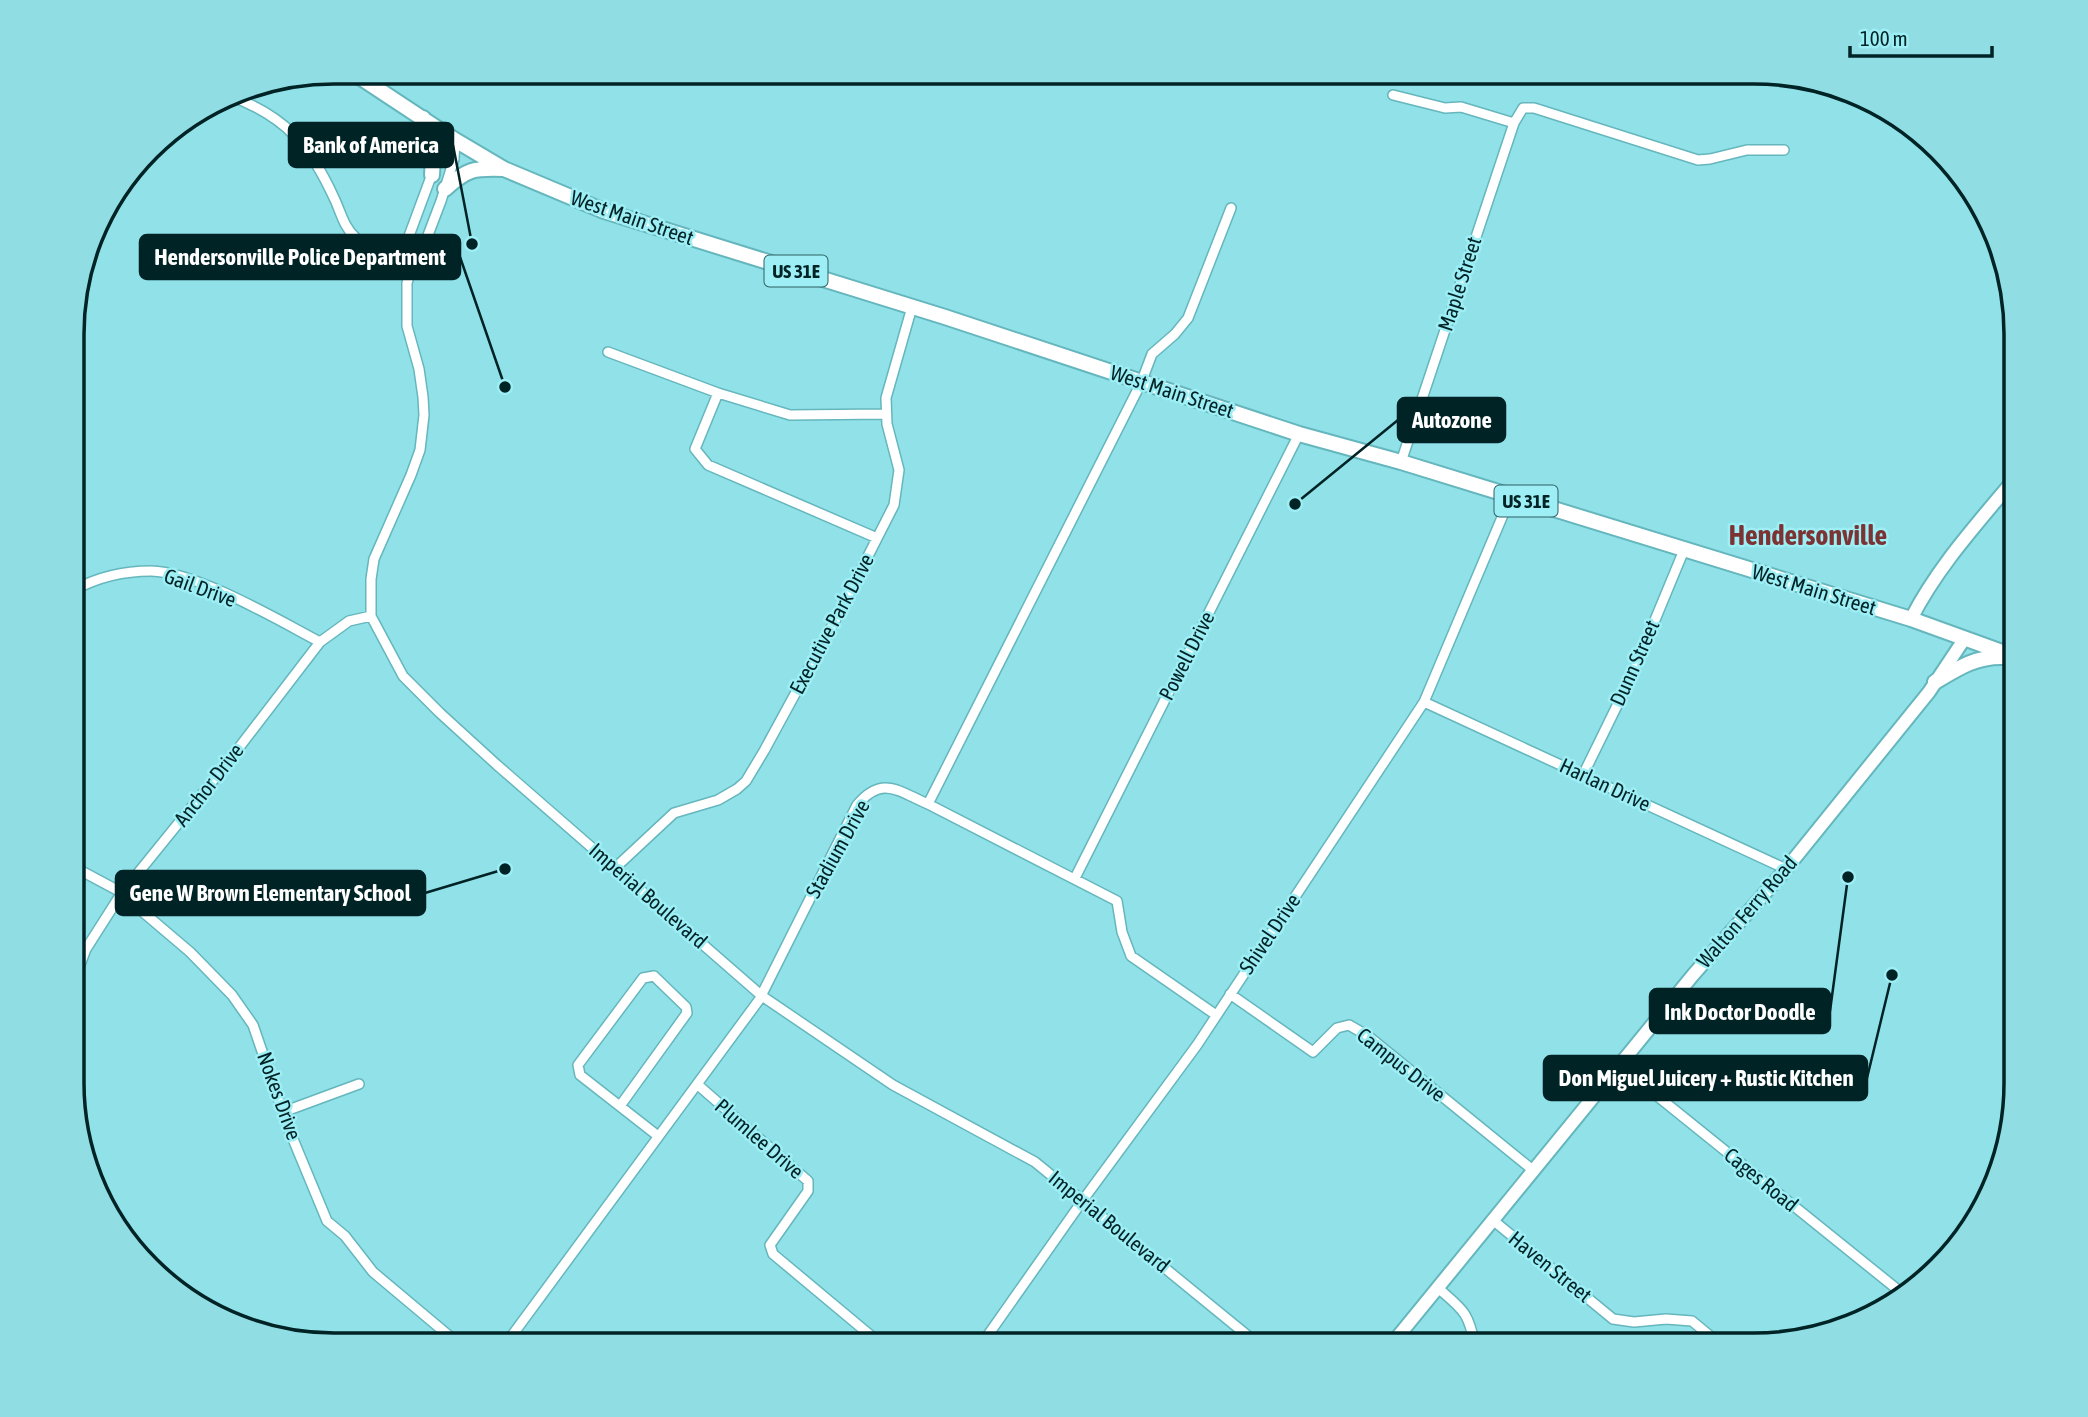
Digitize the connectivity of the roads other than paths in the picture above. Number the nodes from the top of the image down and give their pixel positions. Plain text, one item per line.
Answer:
1 (371, 84) edge
2 (1393, 95) dead end
3 (242, 102) edge
4 (423, 118) junction
5 (1514, 122) junction
6 (455, 140) junction
7 (1784, 150) dead end
8 (504, 169) junction
9 (432, 175) junction
10 (444, 189) junction
11 (1231, 208) dead end
12 (413, 264) junction
13 (912, 307) junction
14 (608, 352) dead end
15 (1142, 383) junction
16 (719, 393) junction
17 (886, 414) junction
18 (1299, 434) junction
19 (1401, 463) junction
20 (2003, 492) edge
21 (1511, 496) junction
22 (877, 538) junction
23 (1684, 550) junction
24 (84, 585) edge
25 (372, 616) junction
26 (1911, 619) junction
27 (1965, 638) junction
28 (320, 642) junction
29 (2003, 653) edge
30 (2003, 656) edge
31 (1935, 682) junction
32 (1424, 702) junction
33 (1583, 775) junction
34 (929, 804) junction
35 (615, 867) junction
36 (1786, 869) junction
37 (84, 873) edge
38 (1074, 878) junction
39 (121, 894) junction
40 (84, 954) edge
41 (1230, 994) junction
42 (762, 996) junction
43 (1216, 1015) junction
44 (1620, 1066) junction
45 (359, 1084) dead end
46 (698, 1085) junction
47 (620, 1106) junction
48 (283, 1112) junction
49 (658, 1136) junction
50 (1534, 1171) junction
51 (1083, 1200) junction
52 (1494, 1221) junction
53 (1438, 1288) junction
54 (1896, 1289) edge
55 (446, 1333) edge
56 (513, 1333) edge
57 (868, 1333) edge
58 (989, 1333) edge
59 (1244, 1333) edge
60 (1401, 1333) edge
61 (1472, 1333) edge
62 (1706, 1333) edge

1 - 4 main road, West Main Street / US 31E
2 - 5 street
3 - 12 street
4 - 6 main road, West Main Street / US 31E
4 - 9 main road
5 - 7 street, Maple Street
5 - 19 street, Maple Street
6 - 8 main road, West Main Street / US 31E
6 - 9 street, Imperial Boulevard
6 - 10 street, Imperial Boulevard
8 - 10 main road
8 - 13 main road, West Main Street / US 31E
9 - 12 street, Imperial Boulevard
10 - 12 street, Imperial Boulevard
11 - 15 street
12 - 25 street, Imperial Boulevard
13 - 15 main road, West Main Street / US 31E
13 - 17 street, Executive Park Drive
14 - 16 street
15 - 18 main road, West Main Street / US 31E
15 - 34 street
16 - 17 street
16 - 22 street
17 - 22 street, Executive Park Drive
18 - 19 main road, West Main Street / US 31E
18 - 38 street, Powell Drive
19 - 21 main road, West Main Street / US 31E
20 - 26 street
21 - 23 main road, West Main Street / US 31E
21 - 32 street, Shivel Drive
22 - 35 street, Executive Park Drive
23 - 26 main road, West Main Street / US 31E
23 - 33 street, Dunn Street
24 - 28 street, Gail Drive
25 - 28 street, Anchor Drive
25 - 35 street, Imperial Boulevard
26 - 27 main road, West Main Street / US 31E
27 - 29 main road, West Main Street / US 31E
27 - 31 street, Walton Ferry Road
28 - 39 street, Anchor Drive
30 - 31 main road
31 - 36 street, Walton Ferry Road
32 - 33 street, Harlan Drive
32 - 41 street, Shivel Drive
33 - 36 street, Harlan Drive
34 - 38 street
34 - 42 street, Stadium Drive
35 - 42 street, Imperial Boulevard
36 - 44 street, Walton Ferry Road
37 - 39 street, Nokes Drive
38 - 43 street
39 - 40 street, Anchor Drive
39 - 48 street, Nokes Drive
41 - 43 street, Shivel Drive
41 - 50 street, Campus Drive
42 - 46 street, Stadium Drive
42 - 51 street, Imperial Boulevard
43 - 51 street, Shivel Drive
44 - 50 street, Walton Ferry Road
44 - 54 street, Cages Road
45 - 48 street
46 - 49 street, Stadium Drive
46 - 57 street, Plumlee Drive
47 - 47 street
47 - 49 street
48 - 55 street, Nokes Drive
49 - 56 street, Stadium Drive
50 - 52 street, Walton Ferry Road
51 - 58 street, Shivel Drive
51 - 59 street, Imperial Boulevard
52 - 53 street, Walton Ferry Road
52 - 62 street, Haven Street
53 - 60 street, Walton Ferry Road
53 - 61 street

